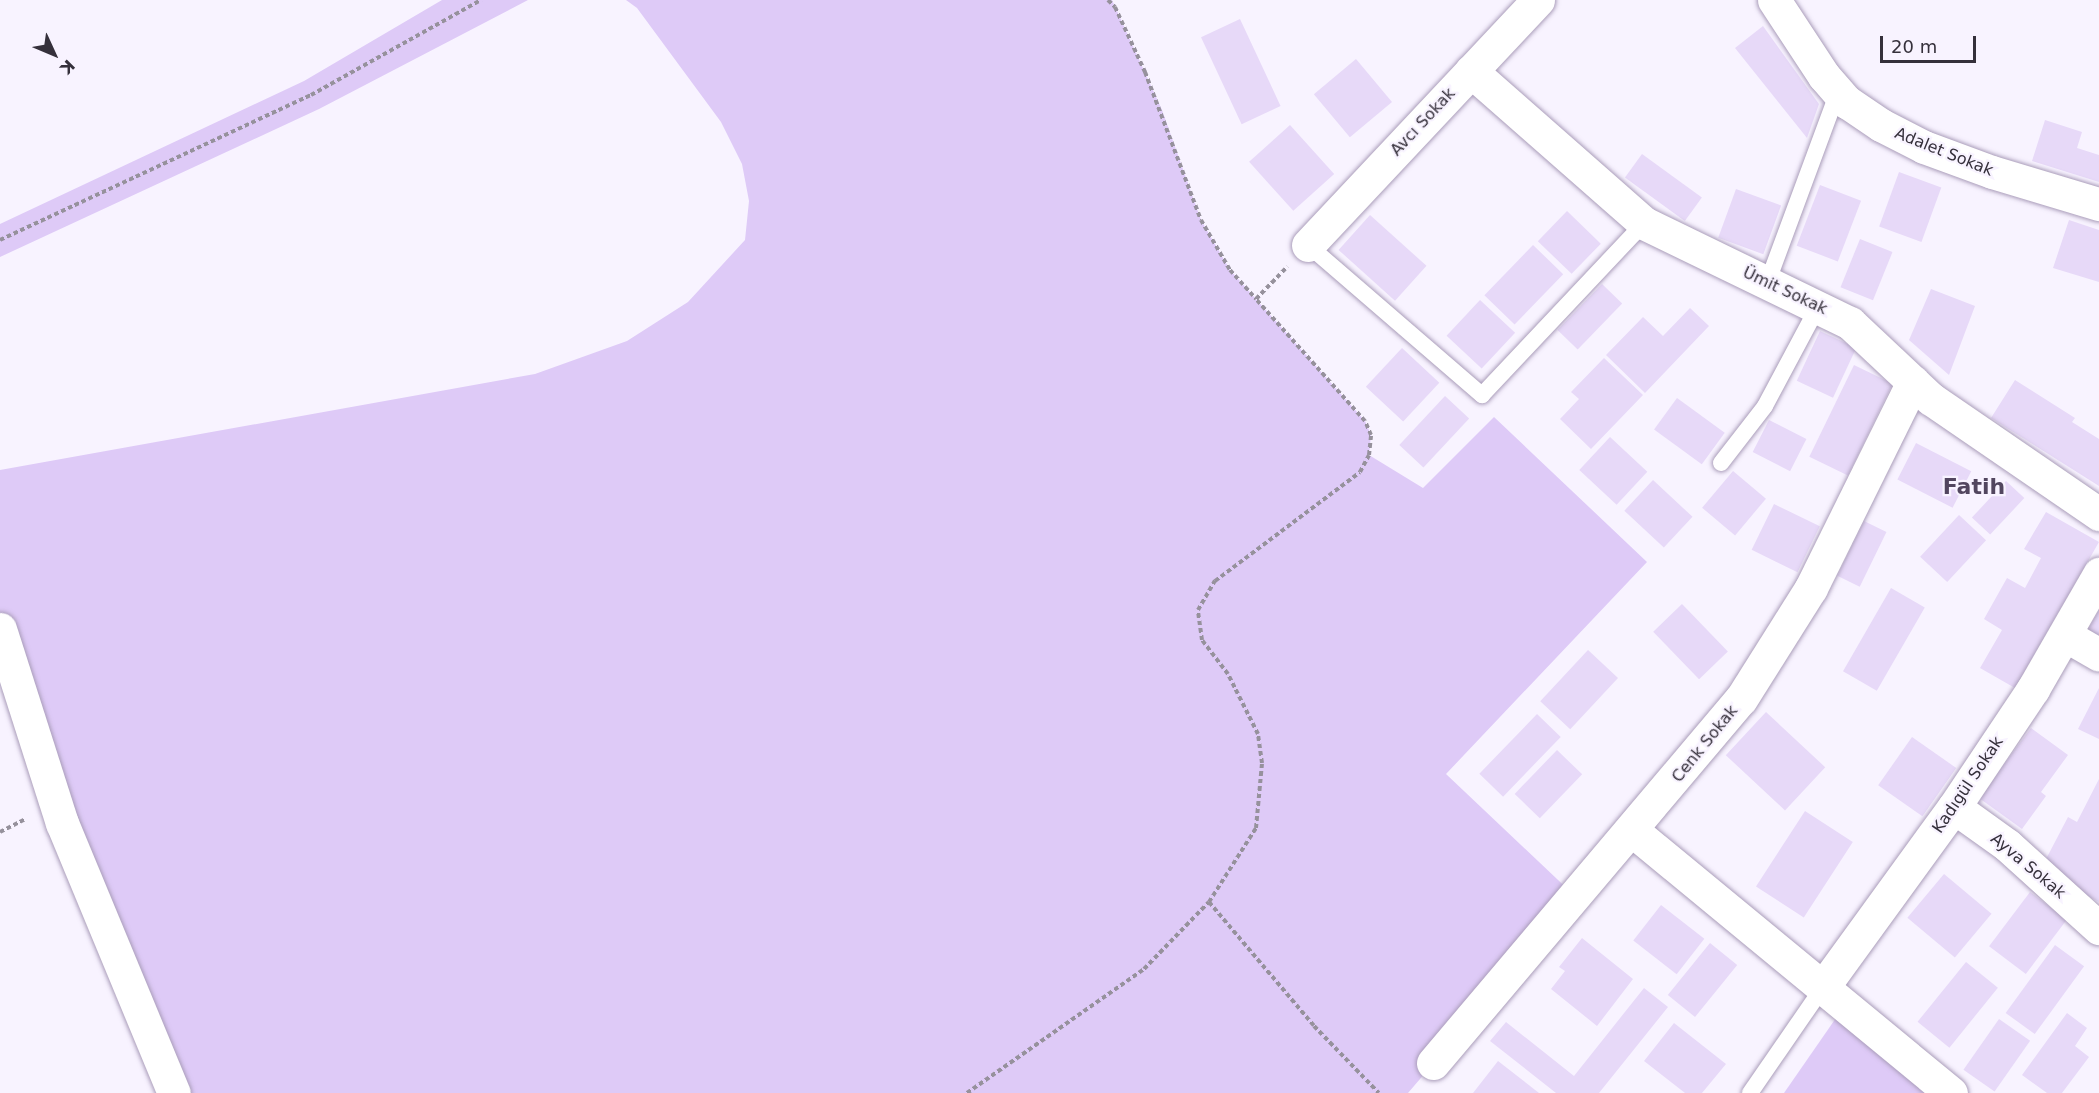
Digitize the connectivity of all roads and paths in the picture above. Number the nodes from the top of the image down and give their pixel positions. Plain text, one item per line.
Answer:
1 (481, 0) edge
2 (1108, 0) edge
3 (1538, 0) edge
4 (1774, 0) edge
5 (1471, 71) junction
6 (1838, 92) junction
7 (2099, 204) edge
8 (1644, 223) junction
9 (0, 240) edge
10 (1308, 245) junction
11 (1768, 281) junction
12 (1256, 299) junction
13 (1819, 305) junction
14 (1913, 382) junction
15 (1721, 463) dead end
16 (2099, 514) edge
17 (2099, 574) edge
18 (0, 629) edge
19 (2065, 635) junction
20 (2099, 655) edge
21 (1954, 807) junction
22 (1633, 831) junction
23 (1209, 902) junction
24 (2099, 928) edge
25 (1823, 987) junction
26 (1433, 1063) dead end
27 (174, 1093) edge
28 (967, 1093) edge
29 (1379, 1093) edge
30 (1750, 1093) edge
31 (1951, 1093) edge

1 - 9 path
2 - 12 path
3 - 5 street, Avcı Sokak
4 - 6 street, Adalet Sokak
5 - 8 street, Ümit Sokak
5 - 10 street, Avcı Sokak
6 - 7 street, Adalet Sokak
6 - 11 lane
8 - 10 lane
8 - 11 street, Ümit Sokak
10 - 12 path
11 - 13 street, Ümit Sokak
12 - 23 path
13 - 14 street, Ümit Sokak
13 - 15 lane
14 - 16 street, Ümit Sokak
14 - 22 street, Cenk Sokak
17 - 19 street, Kadıgül Sokak
18 - 27 street
19 - 20 street
19 - 21 street, Kadıgül Sokak
21 - 24 street, Ayva Sokak
21 - 25 street, Kadıgül Sokak
22 - 25 street
22 - 26 street, Cenk Sokak
23 - 28 path
23 - 29 path
25 - 30 lane
25 - 31 street

